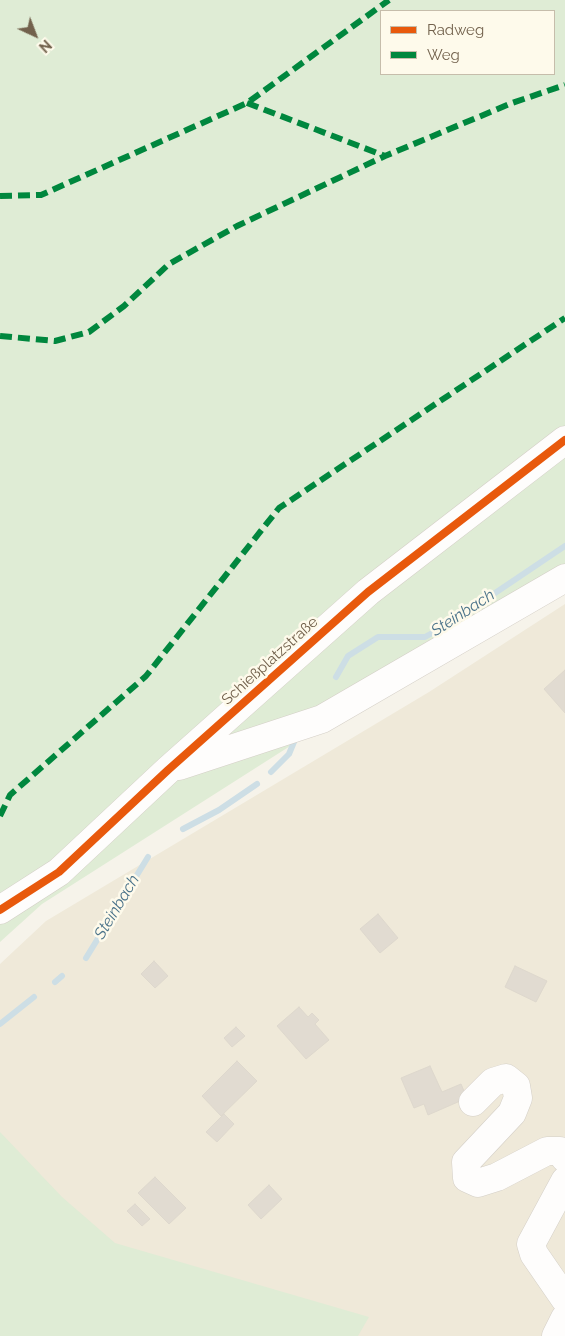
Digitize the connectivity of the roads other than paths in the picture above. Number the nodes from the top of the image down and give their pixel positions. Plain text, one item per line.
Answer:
1 (565, 440) edge
2 (565, 578) edge
3 (168, 770) junction
4 (0, 910) edge
5 (473, 1102) dead end
6 (565, 1158) edge
7 (565, 1181) edge
8 (565, 1299) edge
9 (565, 1318) edge
10 (556, 1336) edge

1 - 3 street, Schießplatzstraße
2 - 3 street
3 - 4 street, Schießplatzstraße
5 - 6 street
7 - 8 street
9 - 10 street

